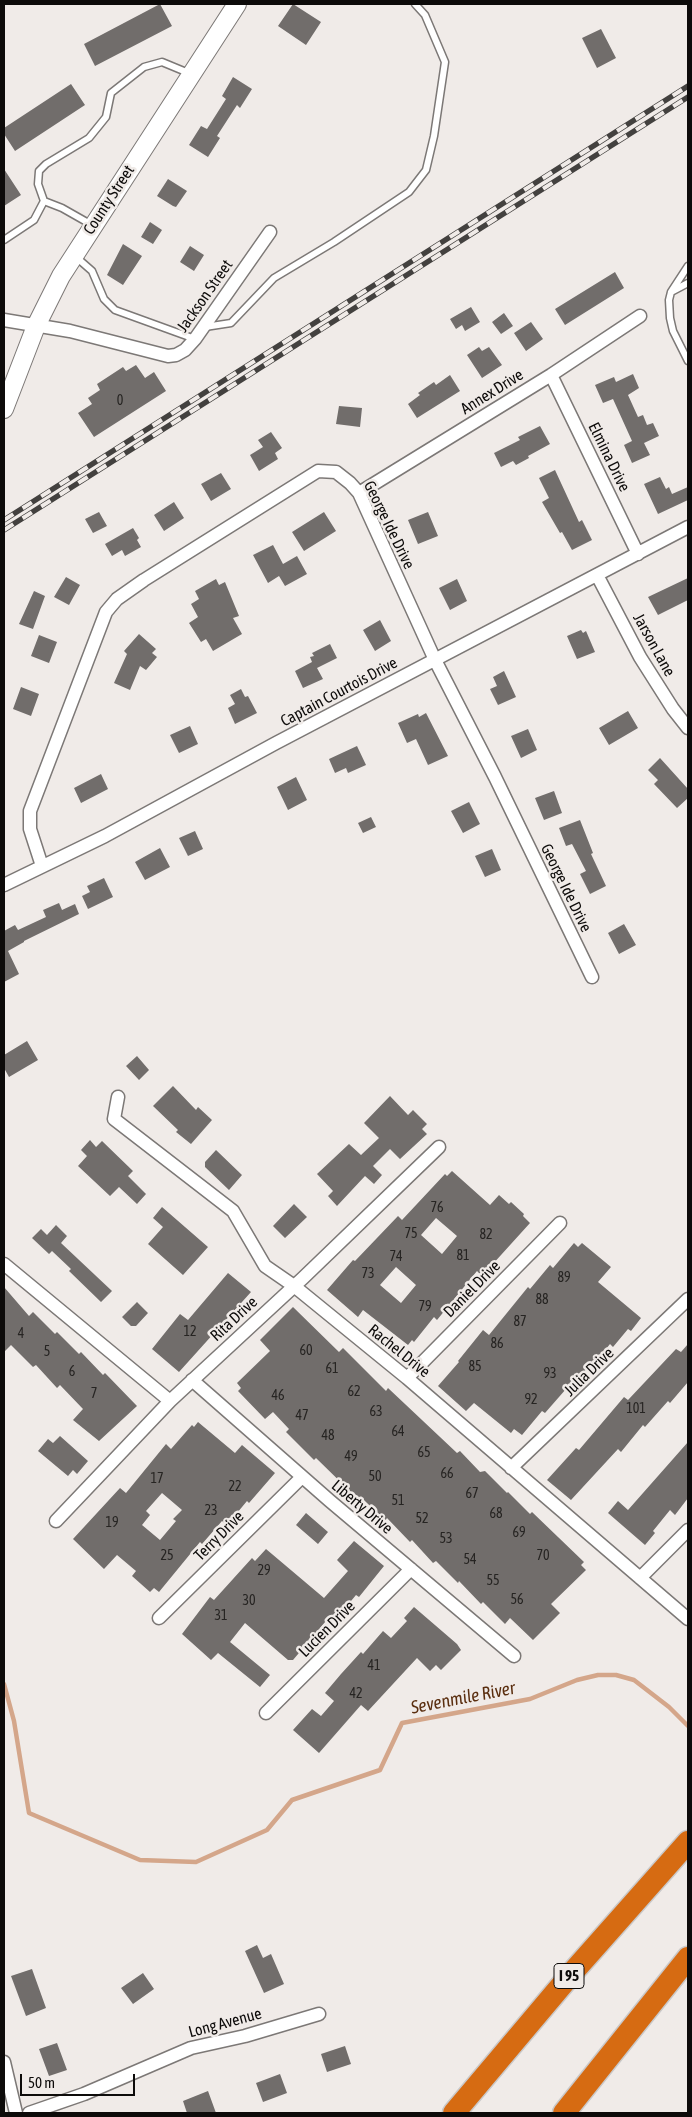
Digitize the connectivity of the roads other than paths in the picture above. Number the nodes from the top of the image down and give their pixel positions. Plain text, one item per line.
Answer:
1 (237, 4) edge
2 (415, 4) edge
3 (191, 74) junction
4 (44, 201) junction
5 (92, 225) junction
6 (270, 232) dead end
7 (4, 240) edge
8 (73, 254) junction
9 (688, 266) edge
10 (688, 283) edge
11 (671, 292) junction
12 (640, 316) dead end
13 (4, 320) edge
14 (36, 326) junction
15 (204, 327) junction
16 (195, 339) junction
17 (688, 361) edge
18 (551, 374) junction
19 (4, 410) edge
20 (359, 493) junction
21 (688, 527) edge
22 (638, 554) junction
23 (597, 575) junction
24 (434, 660) junction
25 (688, 728) edge
26 (42, 866) junction
27 (4, 885) edge
28 (592, 977) dead end
29 (118, 1097) dead end
30 (439, 1147) dead end
31 (560, 1223) dead end
32 (4, 1264) edge
33 (294, 1286) junction
34 (688, 1299) edge
35 (408, 1378) junction
36 (192, 1380) junction
37 (170, 1400) junction
38 (511, 1468) junction
39 (302, 1477) junction
40 (56, 1521) dead end
41 (688, 1530) edge
42 (411, 1569) junction
43 (640, 1578) junction
44 (159, 1618) dead end
45 (688, 1619) edge
46 (514, 1656) dead end
47 (266, 1713) dead end
48 (688, 1842) edge
49 (688, 1958) edge
50 (319, 2014) dead end
51 (4, 2062) edge
52 (16, 2113) edge
53 (29, 2113) edge
54 (454, 2113) edge
55 (564, 2113) edge

1 - 3 main road, County Street
2 - 15 lane
3 - 4 lane
3 - 5 main road, County Street
4 - 5 lane
4 - 7 lane
5 - 8 main road, County Street
6 - 15 street, Jackson Street
8 - 14 main road, County Street
8 - 16 lane
9 - 11 lane
10 - 11 lane
11 - 17 lane
12 - 18 street, Annex Drive
13 - 14 street, Jackson Street
14 - 16 street, Jackson Street
14 - 19 main road, County Street
15 - 16 street, Jackson Street
18 - 20 street, Annex Drive
18 - 22 street, Elmina Drive
20 - 24 street, George Ide Drive
20 - 26 street, George Ide Drive
21 - 22 street, Captain Courtois Drive
22 - 23 street, Captain Courtois Drive
23 - 24 street, Captain Courtois Drive
23 - 25 street, Jarson Lane
24 - 26 street, Captain Courtois Drive
24 - 28 street, George Ide Drive
26 - 27 street, Captain Courtois Drive
29 - 33 street, Rachel Drive
30 - 33 street, Rita Drive
31 - 35 street, Daniel Drive
32 - 37 street
33 - 35 street, Rachel Drive
33 - 36 street, Rita Drive
34 - 38 street, Julia Drive
35 - 38 street, Rachel Drive
36 - 37 street, Rita Drive
36 - 39 street, Liberty Drive
37 - 40 street, Rita Drive
38 - 43 street, Rachel Drive
39 - 42 street, Liberty Drive
39 - 44 street, Terry Drive
41 - 43 street
42 - 46 street, Liberty Drive
42 - 47 street, Lucien Drive
43 - 45 street, Rachel Drive
48 - 54 highway, I 95
49 - 55 highway
50 - 53 street, Long Avenue
51 - 52 street

